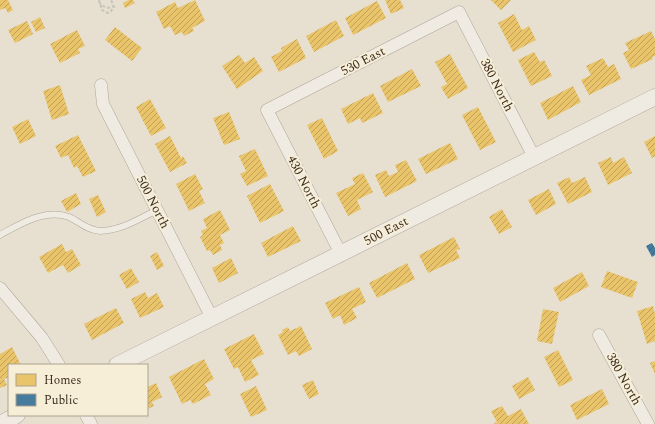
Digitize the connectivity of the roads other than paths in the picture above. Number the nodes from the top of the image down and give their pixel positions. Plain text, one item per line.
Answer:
1 (459, 12) joint
2 (101, 85) dead end
3 (655, 97) edge
4 (268, 110) joint
5 (534, 157) junction
6 (157, 210) junction
7 (0, 235) edge
8 (340, 254) junction
9 (0, 288) edge
10 (212, 318) junction
11 (599, 335) dead end
12 (58, 364) edge
13 (119, 364) edge
14 (15, 416) edge
15 (0, 424) edge
16 (648, 424) edge

1 - 4 street, 530 East
1 - 5 street, 380 North
2 - 6 street, 500 North
3 - 5 street, 500 East
4 - 8 street, 430 North
5 - 8 street, 500 East
6 - 7 lane
6 - 10 street, 500 North
8 - 10 street, 500 East
9 - 12 street
10 - 13 street, 500 East
11 - 16 street, 380 North
14 - 15 street

